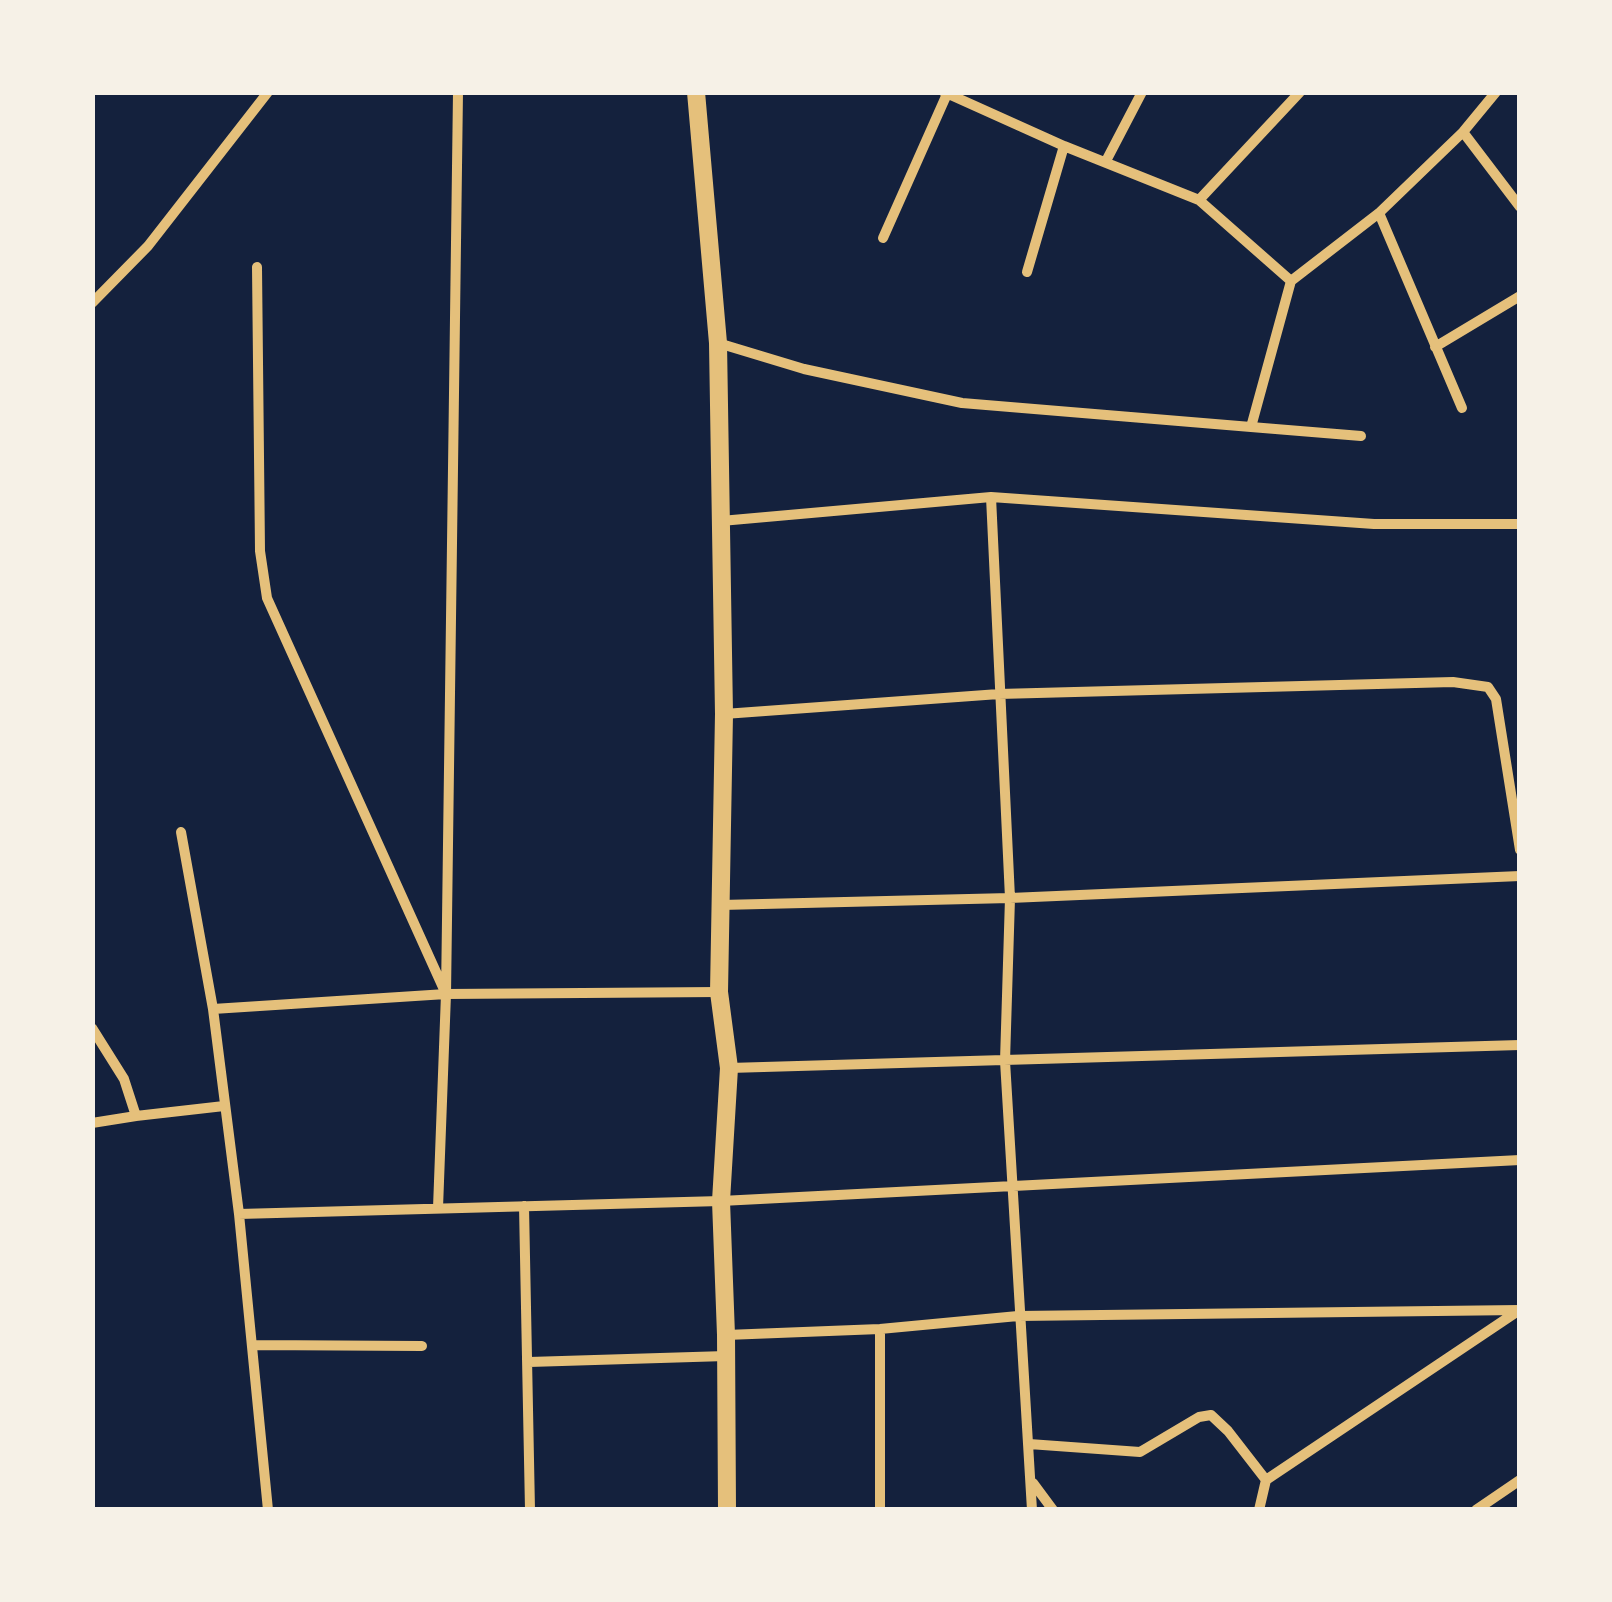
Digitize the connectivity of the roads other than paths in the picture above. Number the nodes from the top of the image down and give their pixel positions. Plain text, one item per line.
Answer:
1 (458, 92) edge
2 (696, 92) edge
3 (1142, 92) edge
4 (1300, 92) edge
5 (1496, 92) edge
6 (945, 93) edge
7 (262, 94) edge
8 (1463, 132) junction
9 (1064, 146) junction
10 (1106, 161) junction
11 (1199, 200) junction
12 (1520, 207) edge
13 (1379, 213) junction
14 (883, 238) dead end
15 (256, 267) dead end
16 (1026, 272) dead end
17 (1290, 281) junction
18 (1520, 296) edge
19 (92, 303) edge
20 (718, 343) junction
21 (1435, 347) junction
22 (1462, 408) dead end
23 (1251, 427) junction
24 (1361, 436) dead end
25 (991, 497) junction
26 (721, 522) junction
27 (1520, 524) edge
28 (1000, 694) junction
29 (724, 714) junction
30 (180, 832) dead end
31 (1520, 850) edge
32 (1520, 876) edge
33 (1010, 898) junction
34 (721, 906) junction
35 (718, 992) junction
36 (446, 994) junction
37 (212, 1009) junction
38 (92, 1028) edge
39 (1520, 1045) edge
40 (1004, 1061) junction
41 (729, 1068) junction
42 (224, 1106) junction
43 (136, 1116) junction
44 (92, 1123) edge
45 (1520, 1160) edge
46 (1010, 1188) junction
47 (721, 1201) junction
48 (524, 1206) junction
49 (438, 1208) junction
50 (239, 1214) junction
51 (1519, 1310) edge
52 (1018, 1316) junction
53 (880, 1329) junction
54 (726, 1335) junction
55 (253, 1345) junction
56 (422, 1346) dead end
57 (726, 1356) junction
58 (530, 1362) junction
59 (1029, 1444) junction
60 (1266, 1480) junction
61 (1520, 1480) edge
62 (1033, 1484) junction
63 (268, 1510) edge
64 (530, 1510) edge
65 (727, 1510) edge
66 (880, 1510) edge
67 (1032, 1510) edge
68 (1053, 1510) edge
69 (1258, 1510) edge
70 (1476, 1510) edge

1 - 36 street
2 - 20 street
3 - 10 street
4 - 11 street
5 - 8 street
6 - 9 street
6 - 14 street
7 - 19 street
8 - 12 street
8 - 13 street
9 - 10 street
9 - 16 street
10 - 11 street
11 - 17 street
13 - 17 street
13 - 21 street
15 - 36 street
17 - 23 street
18 - 21 street
20 - 23 street
20 - 26 street
21 - 22 street
23 - 24 street
25 - 26 street
25 - 27 street
25 - 28 street
26 - 29 street
28 - 29 street
28 - 31 street
28 - 33 street
29 - 34 street
30 - 37 street
32 - 33 street
33 - 34 street
33 - 40 street
34 - 35 street
35 - 36 street
35 - 41 street
36 - 37 street
36 - 49 street
37 - 42 street
38 - 43 street
39 - 40 street
40 - 41 street
40 - 46 street
41 - 47 street
42 - 43 street
42 - 50 street
43 - 44 street
45 - 46 street
46 - 47 street
46 - 52 street
47 - 48 street
47 - 54 street
48 - 49 street
48 - 58 street
49 - 50 street
50 - 55 street
51 - 52 street
51 - 60 street
52 - 53 street
52 - 59 street
53 - 54 street
53 - 66 street
54 - 57 street
55 - 56 street
55 - 63 street
57 - 58 street
57 - 65 street
58 - 64 street
59 - 60 street
59 - 62 street
60 - 69 street
61 - 70 street
62 - 67 street
62 - 68 street

